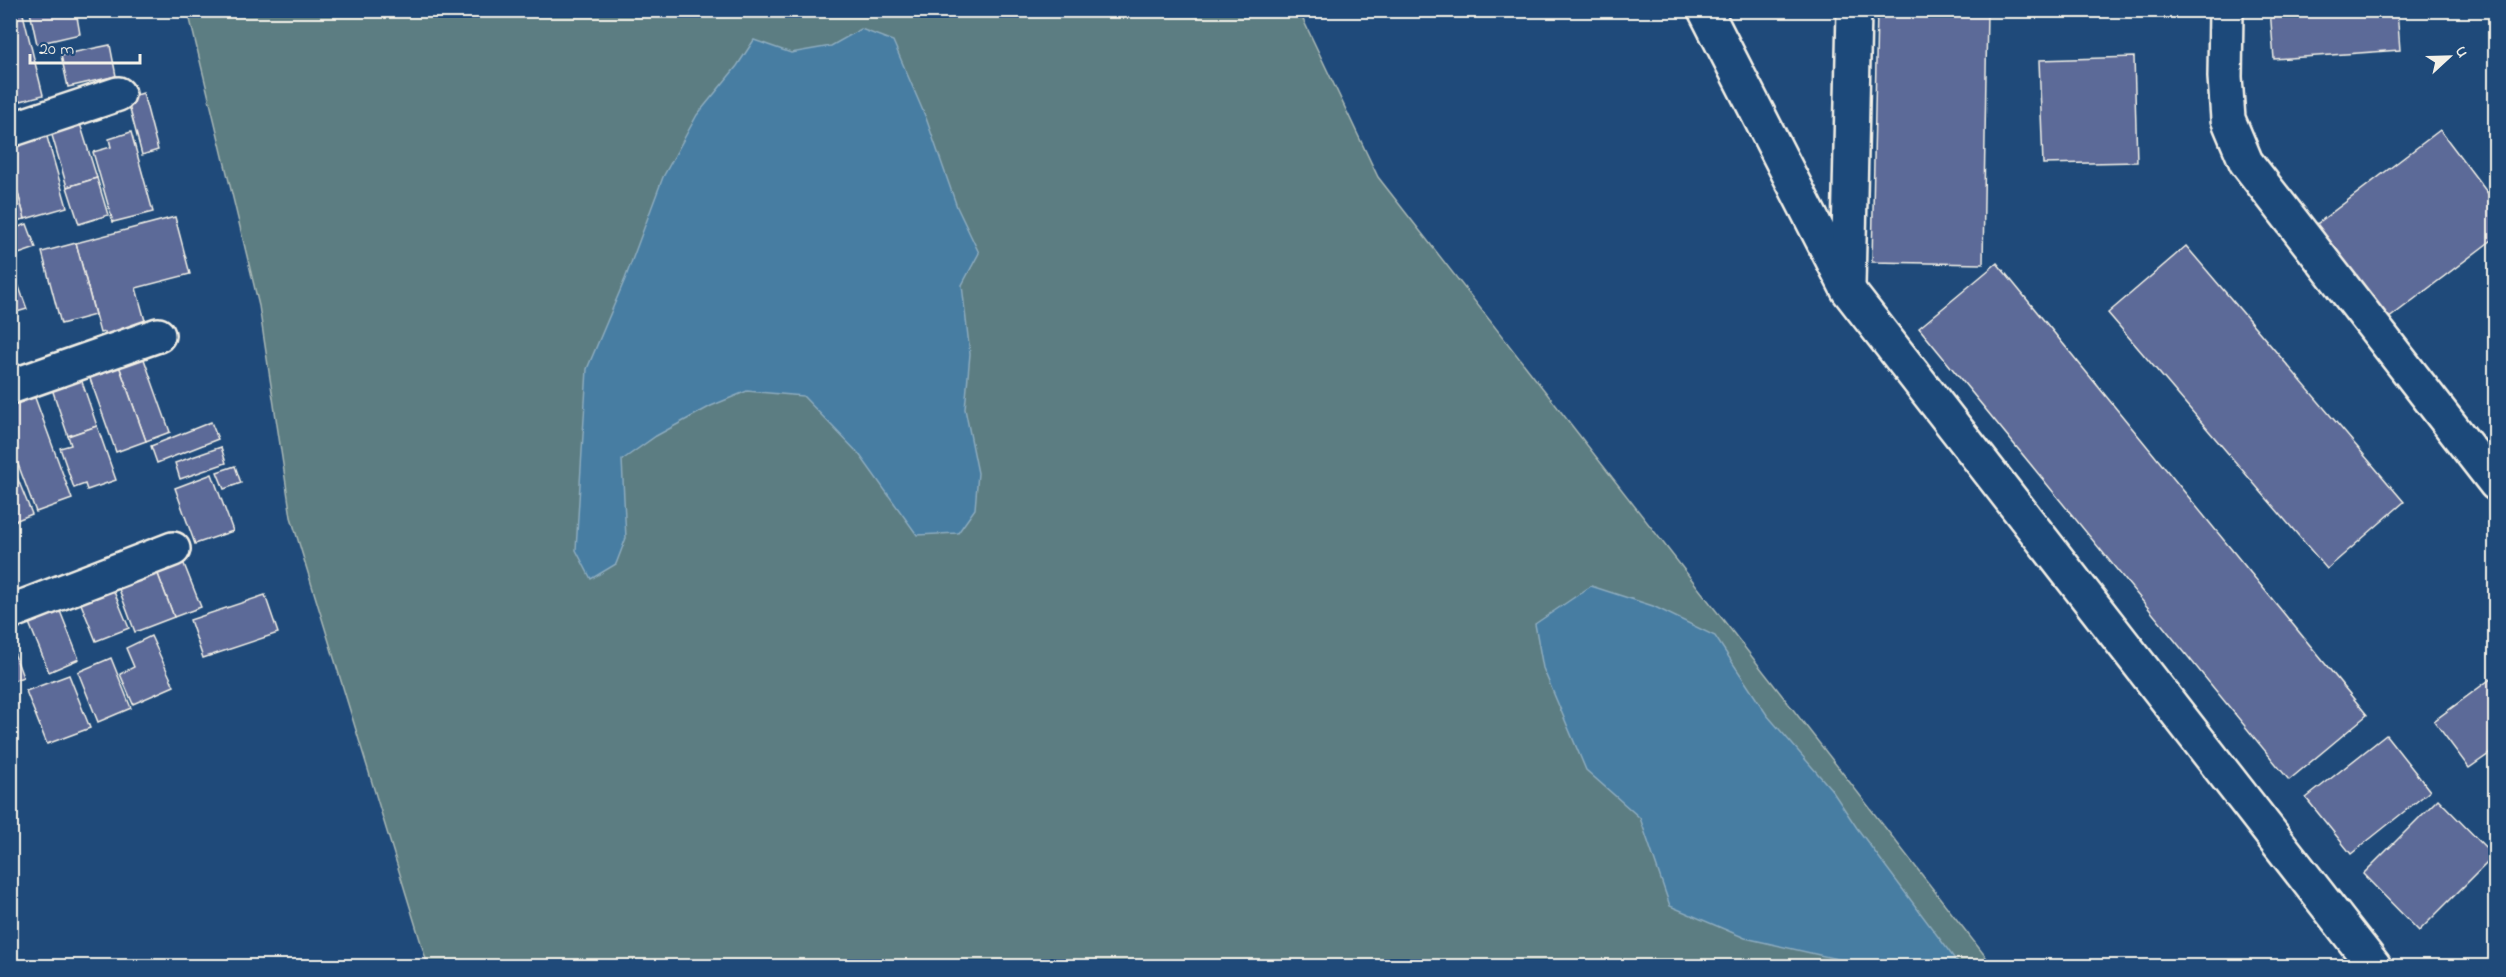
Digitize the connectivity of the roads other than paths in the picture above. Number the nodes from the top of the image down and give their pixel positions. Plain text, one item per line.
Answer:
1 (1705, 10) edge
2 (1854, 10) edge
3 (2226, 10) edge
4 (118, 94) dead end
5 (10, 130) edge
6 (1848, 290) junction
7 (158, 335) dead end
8 (10, 387) edge
9 (2496, 484) edge
10 (173, 549) dead end
11 (10, 612) edge
12 (2374, 966) edge

1 - 6 street
2 - 6 street
3 - 9 street
4 - 5 street
6 - 12 street
7 - 8 street
10 - 11 street

